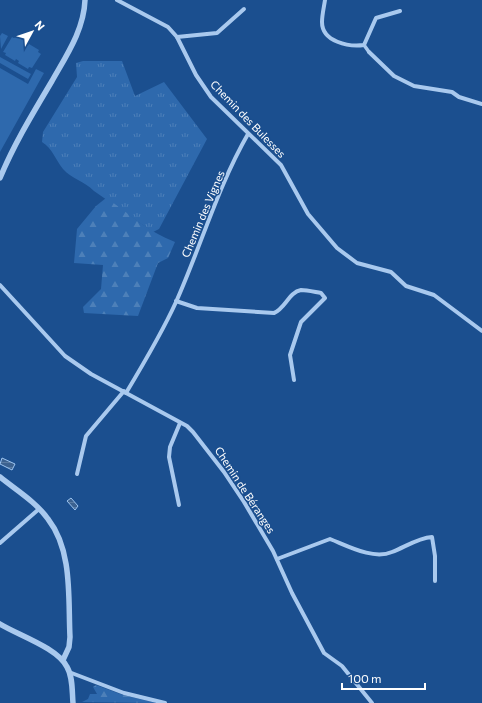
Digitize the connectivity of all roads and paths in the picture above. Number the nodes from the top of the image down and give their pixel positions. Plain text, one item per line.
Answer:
1 (85, 0) edge
2 (117, 0) edge
3 (325, 0) edge
4 (244, 9) dead end
5 (400, 11) dead end
6 (177, 37) junction
7 (364, 45) junction
8 (369, 52) joint
9 (482, 104) edge
10 (248, 134) junction
11 (0, 178) edge
12 (0, 285) edge
13 (176, 301) junction
14 (482, 330) edge
15 (294, 380) dead end
16 (125, 392) junction
17 (180, 423) junction
18 (77, 474) dead end
19 (0, 477) edge
20 (179, 505) dead end
21 (39, 509) junction
22 (0, 543) edge
23 (277, 559) junction
24 (435, 581) dead end
25 (0, 624) edge
26 (63, 660) junction
27 (69, 671) junction
28 (73, 703) edge
29 (165, 703) edge
30 (372, 703) edge

1 - 11 street
2 - 6 street, Chemin des Bulesses
3 - 7 street
4 - 6 street
5 - 7 street
6 - 10 street, Chemin des Bulesses
7 - 8 street
8 - 9 street
10 - 13 street, Chemin des Vignes
10 - 14 street, Chemin des Bulesses
12 - 16 street, Chemin de Béranges
13 - 15 street
13 - 16 street, Chemin des Vignes
16 - 17 street, Chemin de Béranges
16 - 18 street, Chemin des Vignes
17 - 20 street
17 - 23 street, Chemin de Béranges
19 - 21 street
21 - 22 street
21 - 26 street
23 - 24 street
23 - 30 street, Chemin de Béranges
25 - 26 street
26 - 27 street
27 - 28 street
27 - 29 street

